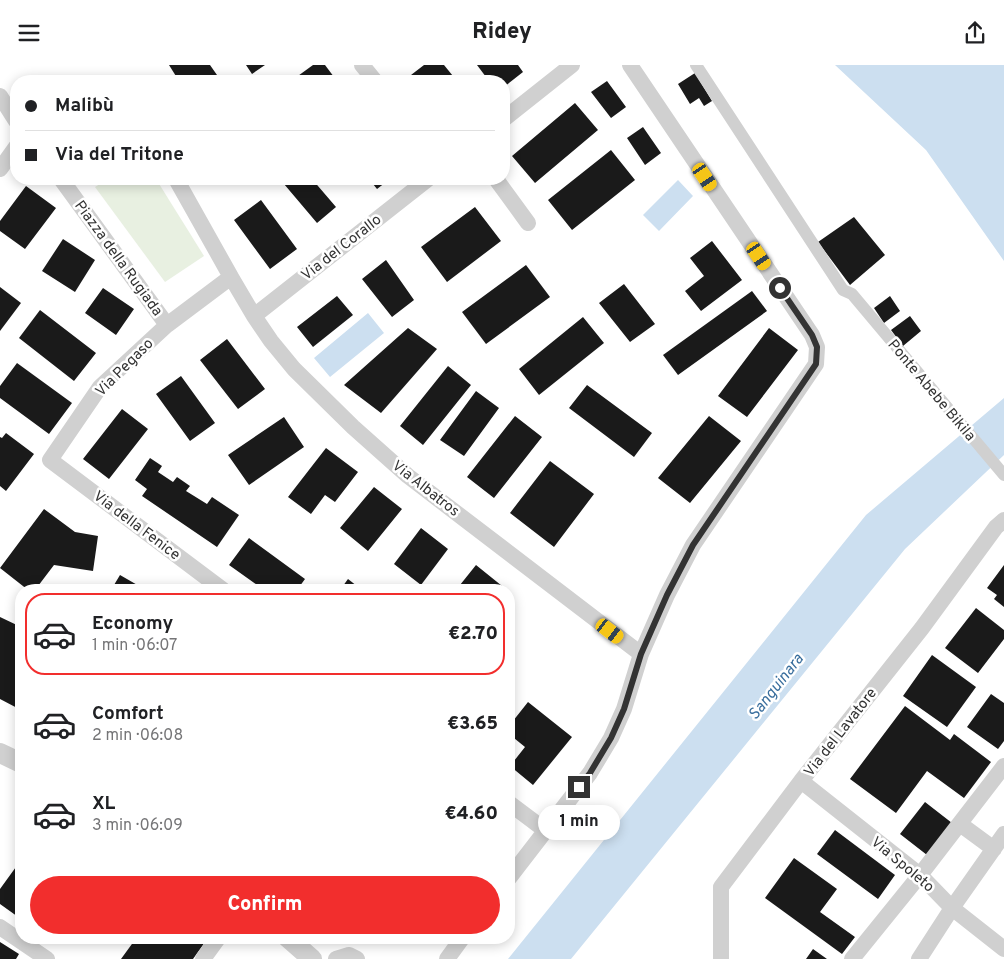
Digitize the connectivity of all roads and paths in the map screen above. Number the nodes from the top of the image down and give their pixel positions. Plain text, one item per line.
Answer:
1 (362, 65) edge
2 (572, 65) edge
3 (630, 65) edge
4 (696, 65) edge
5 (370, 75) edge
6 (0, 96) edge
7 (10, 112) edge
8 (510, 114) edge
9 (10, 155) edge
10 (0, 169) edge
11 (71, 185) edge
12 (179, 185) edge
13 (420, 185) edge
14 (500, 185) edge
15 (528, 223) dead end
16 (231, 277) junction
17 (254, 316) junction
18 (167, 325) junction
19 (50, 461) joint
20 (1004, 475) edge
21 (1004, 520) edge
22 (215, 584) edge
23 (641, 654) junction
24 (0, 753) edge
25 (15, 760) edge
26 (1004, 766) edge
27 (801, 781) junction
28 (515, 808) edge
29 (960, 824) junction
30 (545, 830) junction
31 (1004, 834) edge
32 (994, 849) junction
33 (515, 870) edge
34 (920, 875) junction
35 (952, 907) junction
36 (0, 927) edge
37 (15, 939) edge
38 (21, 944) edge
39 (214, 944) edge
40 (295, 944) edge
41 (458, 944) edge
42 (1004, 949) edge
43 (36, 956) edge
44 (203, 959) edge
45 (312, 959) edge
46 (336, 959) edge
47 (357, 959) edge
48 (447, 959) edge
49 (721, 959) edge
50 (852, 959) edge
51 (918, 959) edge

1 - 5 street
2 - 8 street
3 - 23 street
4 - 20 street, Ponte Abebe Bikila
6 - 7 street
9 - 10 street
11 - 18 street, Piazza della Rugiada
12 - 16 street
13 - 17 street, Via del Corallo
14 - 15 street
16 - 17 street, Via Albatros
16 - 18 street, Piazza della Rugiada
17 - 23 street, Via Albatros
18 - 19 street, Via Pegaso
19 - 22 street, Via della Fenice
21 - 27 street, Via del Lavatore
23 - 30 street
24 - 25 street
26 - 29 street
27 - 34 street, Via Spoleto
27 - 49 street, Via del Lavatore
28 - 30 street
29 - 32 street
29 - 34 street
30 - 33 street
31 - 32 street
32 - 35 street
34 - 35 street, Via Spoleto
34 - 50 street
35 - 42 street, Via Spoleto
35 - 51 street
36 - 37 street
38 - 43 street
39 - 44 street
40 - 45 street
41 - 48 street
46 - 47 street

